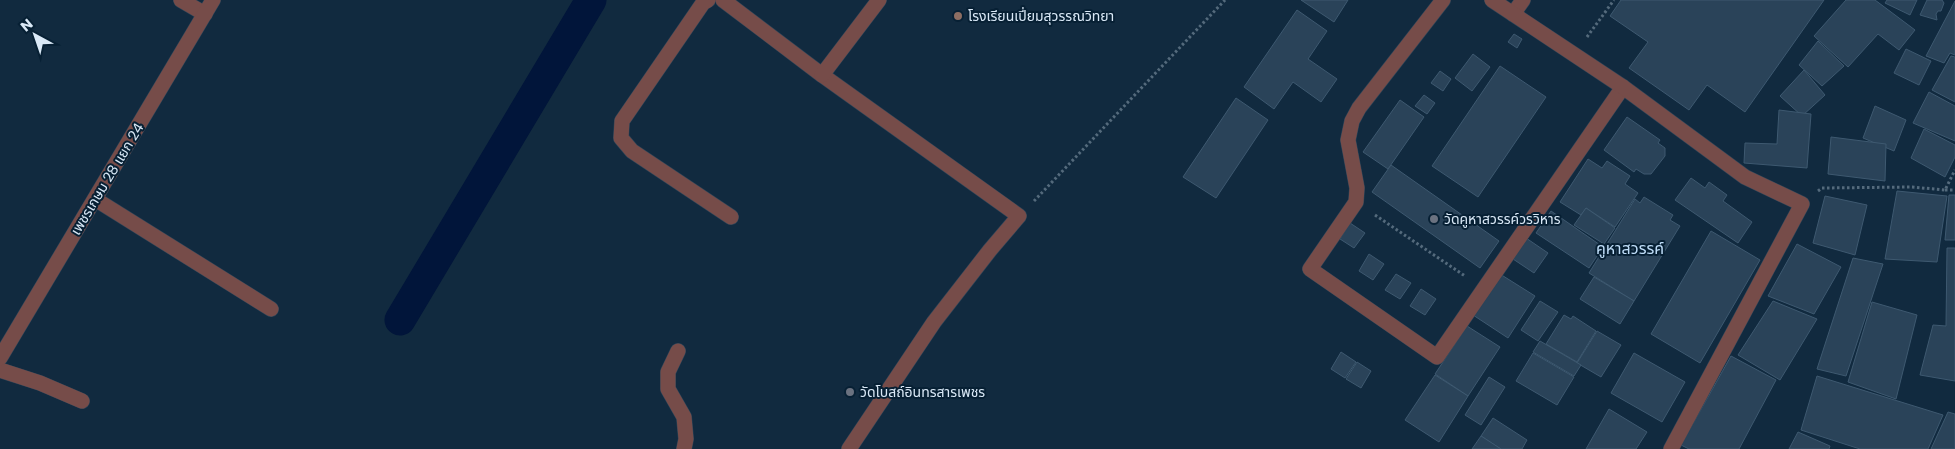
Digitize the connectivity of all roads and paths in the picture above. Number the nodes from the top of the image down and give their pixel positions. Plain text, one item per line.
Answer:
1 (181, 0) edge
2 (213, 0) edge
3 (708, 0) edge
4 (723, 0) edge
5 (879, 0) edge
6 (1224, 0) edge
7 (1442, 0) edge
8 (1492, 0) edge
9 (1523, 0) edge
10 (1614, 0) edge
11 (205, 14) junction
12 (1513, 14) junction
13 (1573, 55) junction
14 (822, 75) junction
15 (1623, 87) junction
16 (1955, 170) edge
17 (1945, 190) junction
18 (1955, 190) edge
19 (95, 199) junction
20 (1356, 202) junction
21 (1802, 204) junction
22 (1019, 216) junction
23 (731, 217) dead end
24 (1484, 289) junction
25 (271, 308) dead end
26 (678, 351) dead end
27 (0, 358) edge
28 (0, 370) edge
29 (82, 400) dead end
30 (684, 449) edge
31 (849, 449) edge
32 (1671, 449) edge

1 - 11 street
2 - 11 street, เพชรเกษม 28 แยก 24
3 - 23 street
4 - 14 street
5 - 14 street
6 - 22 path
7 - 20 street
8 - 12 street
9 - 12 street
10 - 13 path
11 - 19 street, เพชรเกษม 28 แยก 24
12 - 13 street
13 - 15 street
14 - 22 street
15 - 21 street
15 - 24 street
16 - 17 path
17 - 18 path
17 - 21 path
19 - 25 street
19 - 27 street, เพชรเกษม 28 แยก 24
20 - 24 path
20 - 24 street
21 - 32 street
22 - 31 street
26 - 30 street
28 - 29 street

